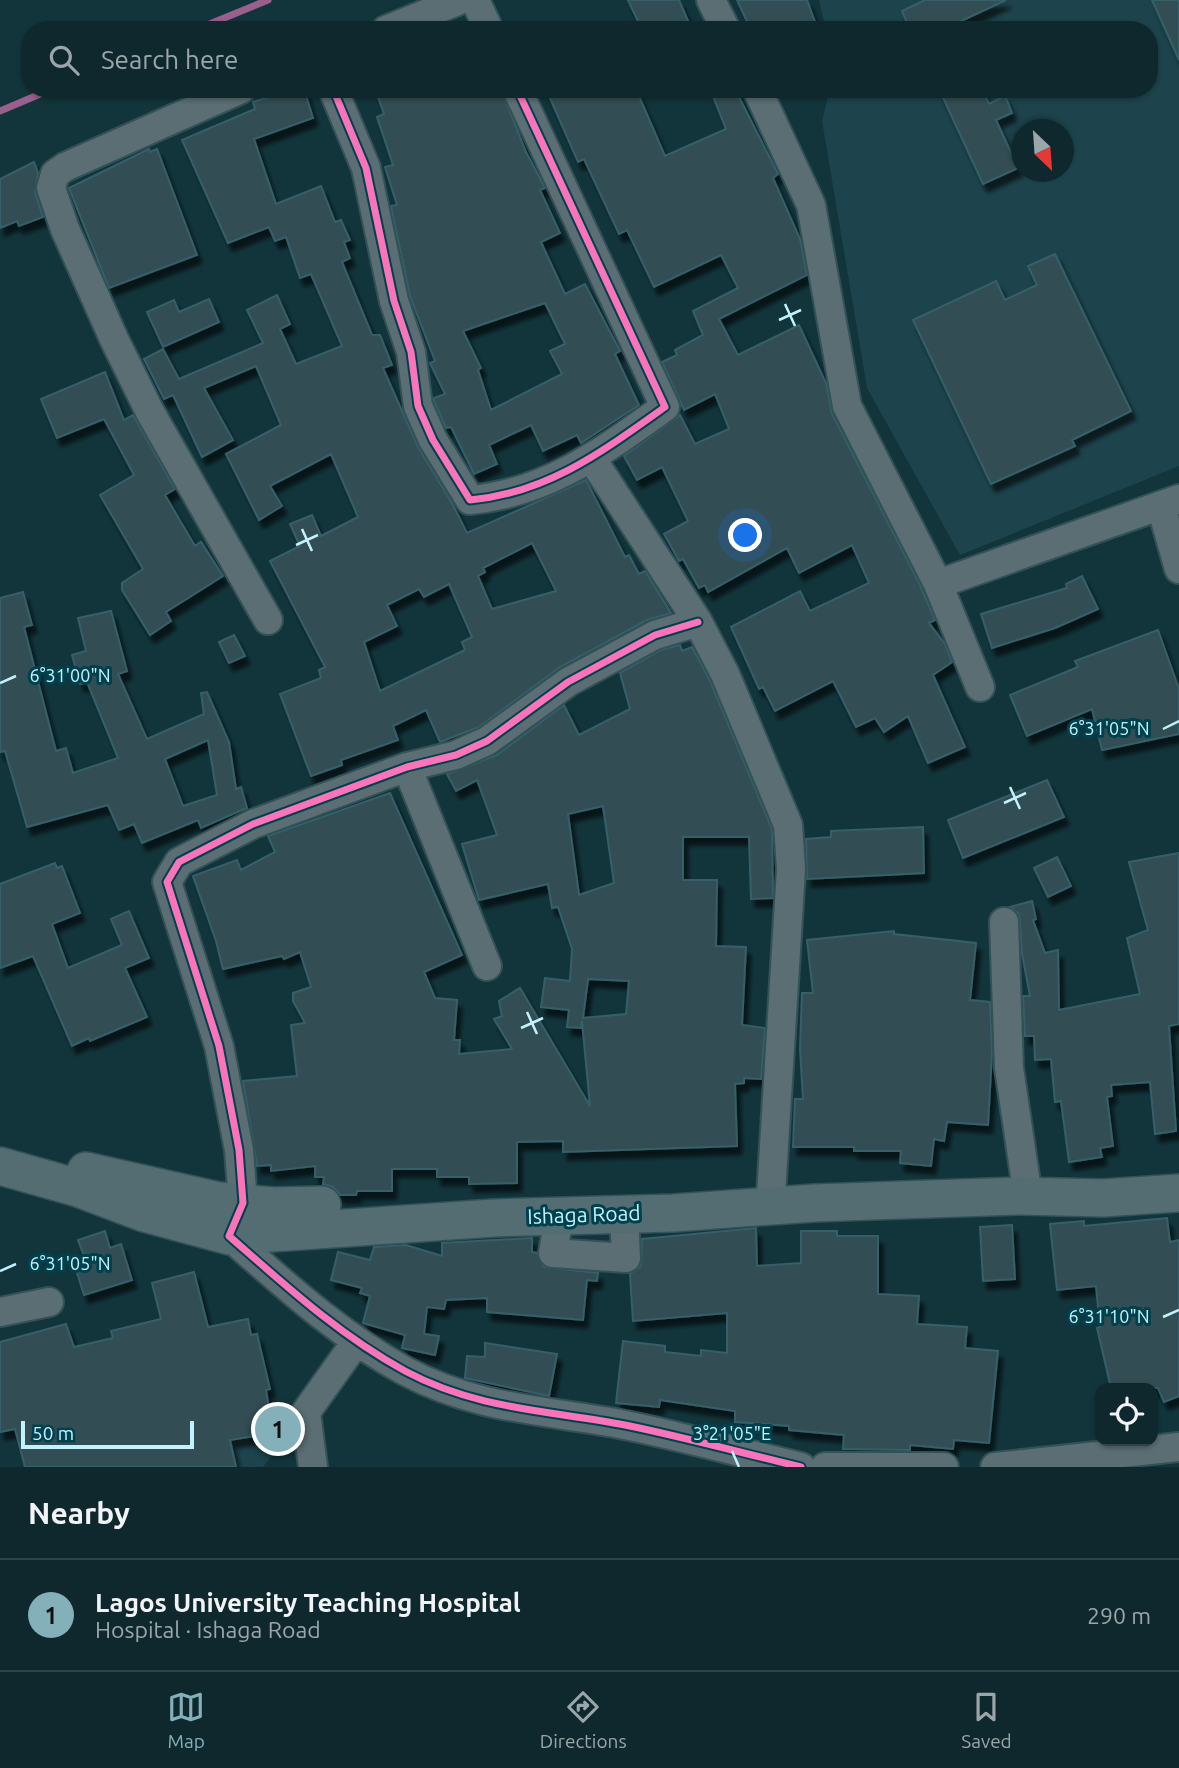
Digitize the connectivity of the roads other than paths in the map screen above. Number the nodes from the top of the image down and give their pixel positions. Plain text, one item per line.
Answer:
1 (460, 0) edge
2 (475, 0) edge
3 (711, 0) edge
4 (408, 21) edge
5 (485, 21) edge
6 (722, 21) edge
7 (220, 98) edge
8 (337, 98) edge
9 (521, 98) edge
10 (761, 98) edge
11 (592, 459) junction
12 (1170, 503) edge
13 (1179, 569) edge
14 (937, 584) junction
15 (268, 620) dead end
16 (698, 622) junction
17 (980, 687) dead end
18 (407, 767) junction
19 (1004, 922) dead end
20 (487, 966) dead end
21 (0, 1146) edge
22 (0, 1166) edge
23 (1179, 1182) edge
24 (1026, 1183) junction
25 (1179, 1193) edge
26 (771, 1195) junction
27 (236, 1219) junction
28 (49, 1303) dead end
29 (0, 1312) edge
30 (356, 1342) junction
31 (1179, 1447) edge
32 (313, 1467) edge
33 (801, 1467) edge
34 (825, 1467) edge
35 (944, 1467) edge
36 (995, 1467) edge

1 - 4 street
2 - 5 street
3 - 6 street
7 - 15 street
8 - 11 street
9 - 11 street
10 - 14 street
11 - 16 street
12 - 13 street
12 - 14 street
14 - 17 street
16 - 18 street
16 - 26 street
18 - 20 street
18 - 27 street
19 - 24 street
21 - 27 main road, Ishaga Road
22 - 27 main road, Ishaga Road
23 - 24 main road, Ishaga Road
24 - 26 main road, Ishaga Road
25 - 27 main road, Ishaga Road
26 - 27 main road, Ishaga Road
27 - 30 street
28 - 29 street
30 - 32 street
30 - 33 street
31 - 36 street
34 - 35 street

